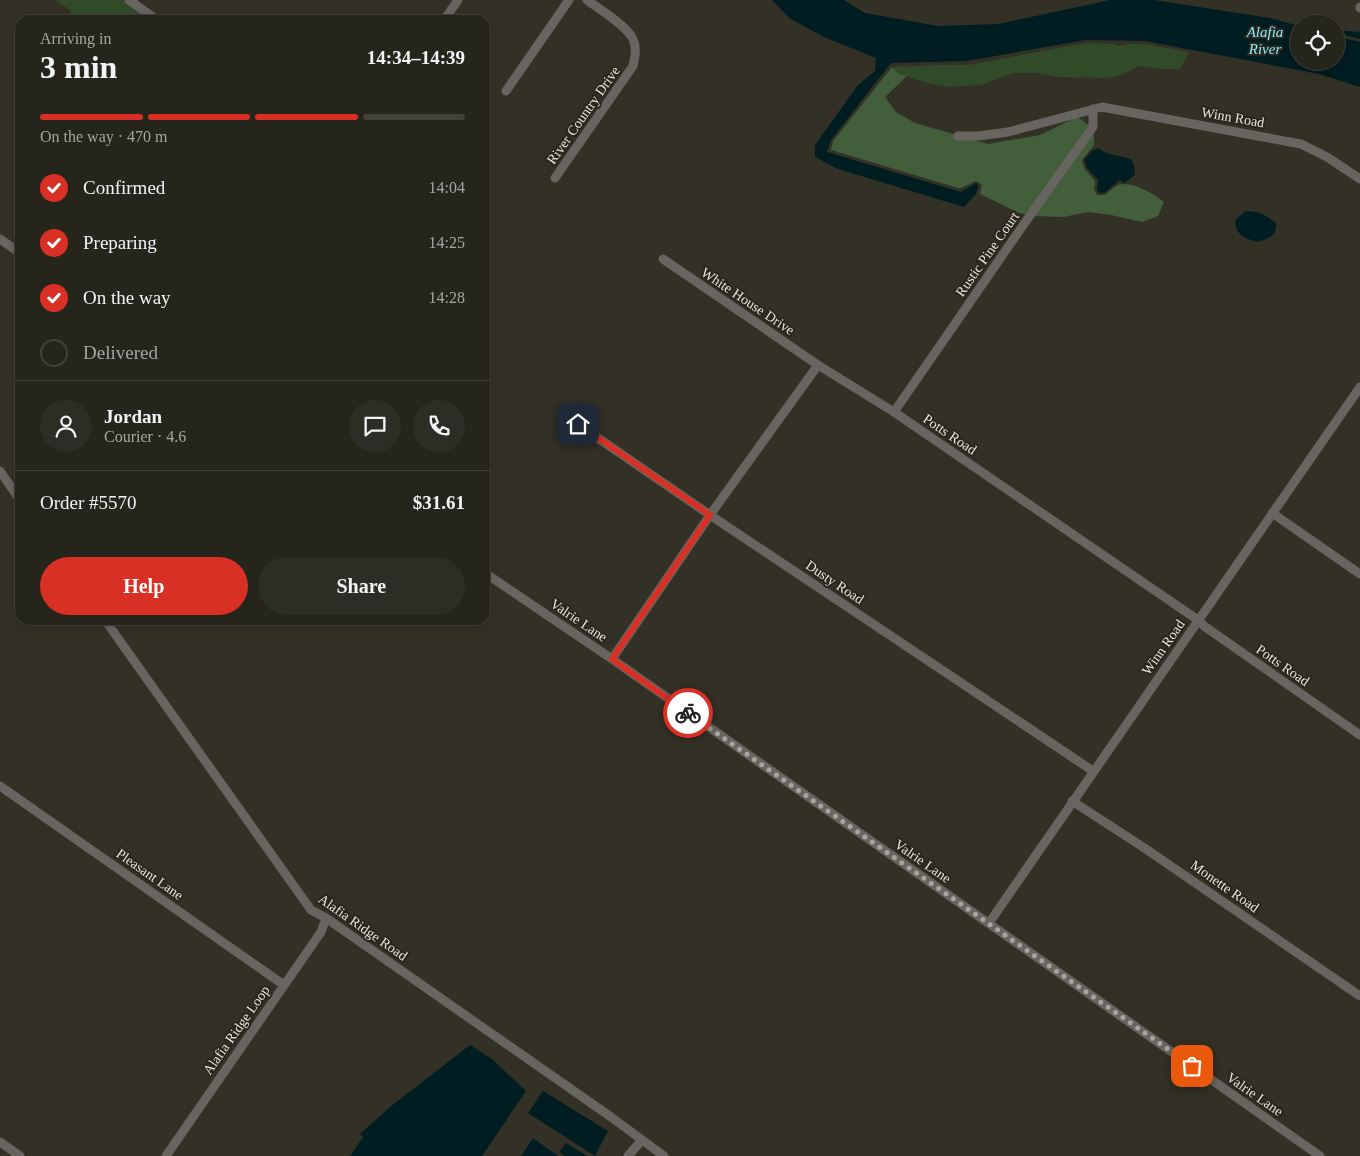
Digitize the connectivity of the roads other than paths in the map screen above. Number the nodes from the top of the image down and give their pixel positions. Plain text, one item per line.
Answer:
1 (129, 0) edge
2 (458, 0) edge
3 (569, 0) edge
4 (587, 0) edge
5 (150, 15) edge
6 (448, 15) edge
7 (506, 91) dead end
8 (1093, 109) junction
9 (958, 136) dead end
10 (556, 178) dead end
11 (1360, 179) edge
12 (0, 239) edge
13 (15, 250) edge
14 (663, 259) dead end
15 (818, 365) junction
16 (1360, 387) edge
17 (894, 412) junction
18 (563, 414) dead end
19 (0, 472) edge
20 (15, 493) edge
21 (1272, 512) junction
22 (710, 515) junction
23 (1360, 574) edge
24 (490, 576) edge
25 (1198, 620) junction
26 (109, 625) edge
27 (612, 659) junction
28 (1360, 734) edge
29 (1093, 771) junction
30 (0, 786) edge
31 (1072, 801) junction
32 (326, 918) junction
33 (989, 923) junction
34 (284, 985) junction
35 (1360, 996) edge
36 (642, 1140) junction
37 (0, 1142) edge
38 (20, 1156) edge
39 (166, 1156) edge
40 (628, 1156) edge
41 (664, 1156) edge
42 (1320, 1156) edge

1 - 5 street
2 - 6 street
3 - 7 street
4 - 10 street, River Country Drive
8 - 9 street, Winn Road
8 - 11 street, Winn Road
8 - 17 street, Rustic Pine Court
12 - 13 street
14 - 15 street, White House Drive
15 - 17 street, Potts Road
15 - 22 street
16 - 21 street, Winn Road
17 - 25 street, Potts Road
18 - 22 street, Dusty Road
19 - 20 street
21 - 23 street
21 - 25 street, Winn Road
22 - 27 street
22 - 29 street, Dusty Road
24 - 27 street, Valrie Lane
25 - 28 street, Potts Road
25 - 29 street, Winn Road
26 - 32 street, Alafia Ridge Road
27 - 33 street, Valrie Lane
29 - 31 street, Winn Road
30 - 34 street, Pleasant Lane
31 - 33 street, Winn Road
31 - 35 street, Monette Road
32 - 34 street, Alafia Ridge Loop
32 - 36 street, Alafia Ridge Road
33 - 42 street, Valrie Lane
34 - 39 street, Alafia Ridge Loop
36 - 40 street
36 - 41 street, Alafia Ridge Road
37 - 38 street

